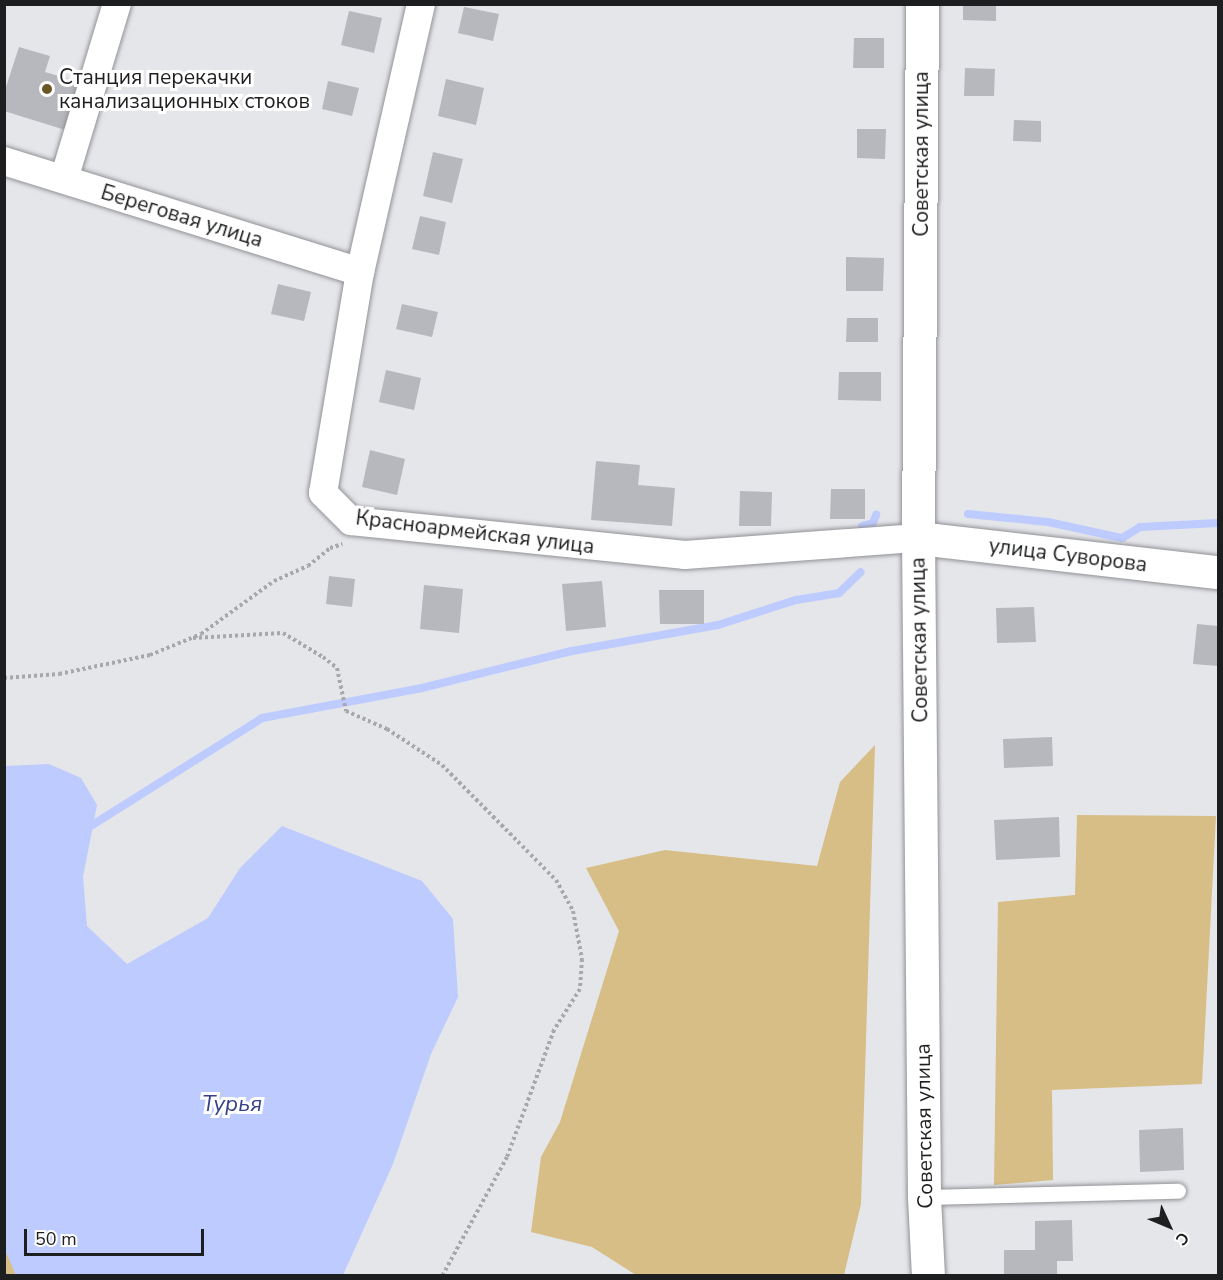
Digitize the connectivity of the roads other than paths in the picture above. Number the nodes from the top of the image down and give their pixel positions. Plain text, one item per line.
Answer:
1 (117, 4) edge
2 (421, 4) edge
3 (922, 4) edge
4 (4, 161) edge
5 (64, 179) junction
6 (360, 272) junction
7 (918, 538) junction
8 (1218, 572) edge
9 (1178, 1191) dead end
10 (924, 1197) junction
11 (928, 1275) edge

1 - 5 street
2 - 6 street, Красноармейская улица
3 - 7 main road, Советская улица
4 - 5 street, Береговая улица
5 - 6 street, Береговая улица
6 - 7 street, Красноармейская улица
7 - 8 main road, улица Суворова
7 - 10 main road, Советская улица
9 - 10 lane
10 - 11 main road, Советская улица

